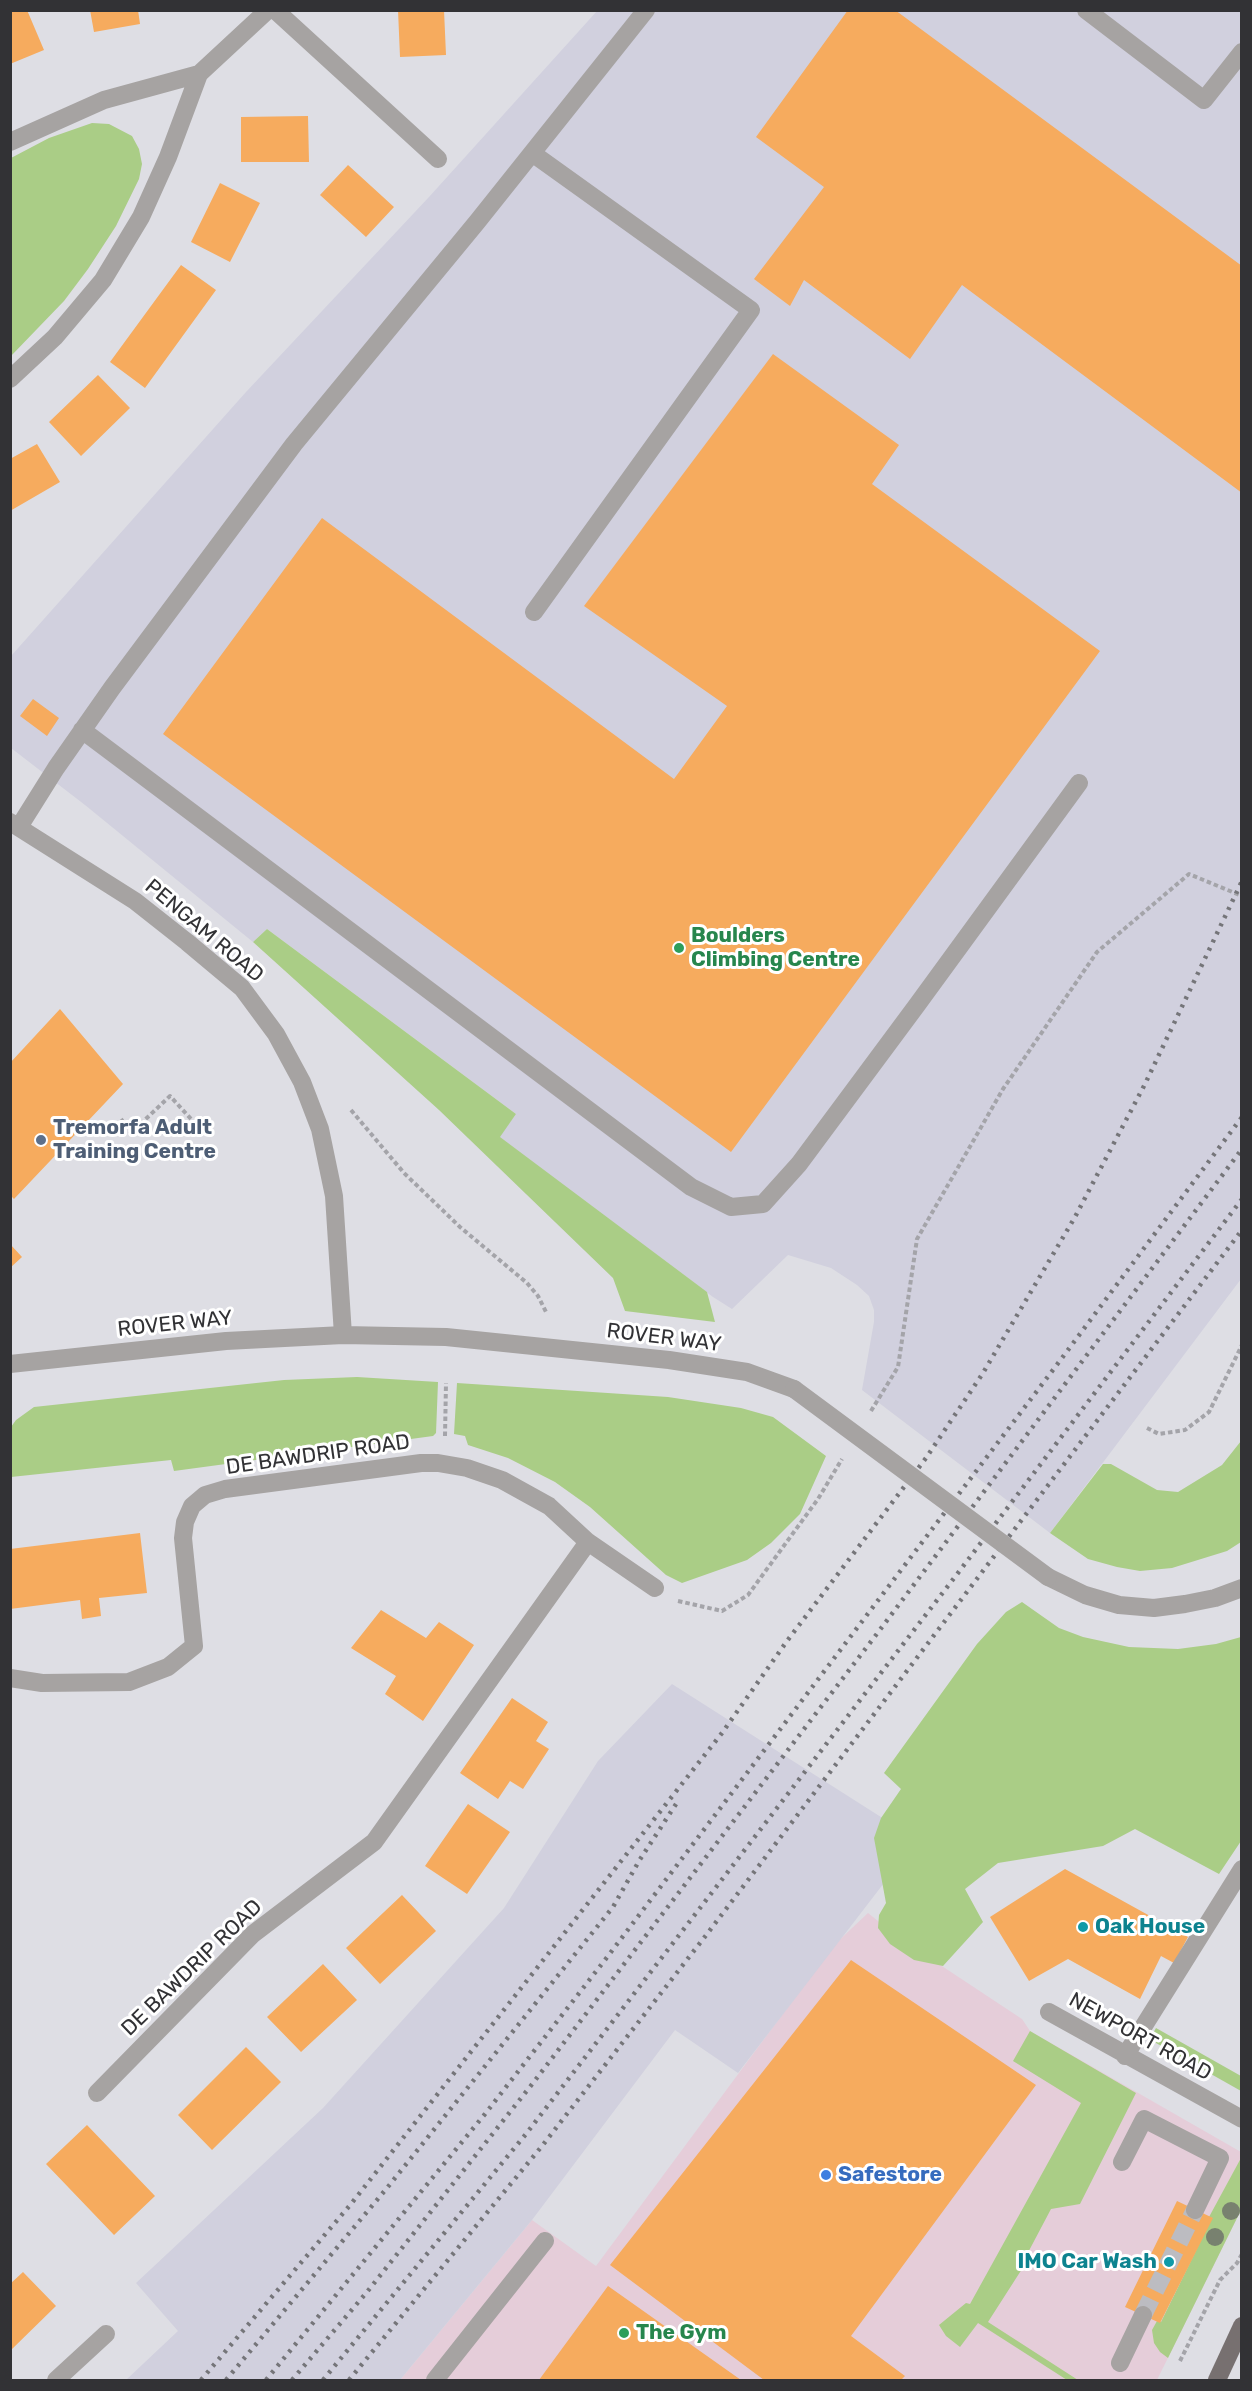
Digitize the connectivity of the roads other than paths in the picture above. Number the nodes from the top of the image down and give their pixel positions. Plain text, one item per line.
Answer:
1 (268, 10) edge
2 (274, 10) edge
3 (646, 10) edge
4 (1086, 10) edge
5 (1242, 52) edge
6 (199, 74) junction
7 (10, 142) edge
8 (532, 153) junction
9 (438, 159) dead end
10 (10, 379) edge
11 (534, 612) dead end
12 (82, 730) junction
13 (1078, 783) dead end
14 (15, 824) edge
15 (343, 1335) junction
16 (10, 1364) edge
17 (588, 1542) junction
18 (655, 1588) road end
19 (1242, 1588) edge
20 (10, 1678) edge
21 (1242, 1869) edge
22 (1049, 2012) dead end
23 (1125, 2056) junction
24 (97, 2093) dead end
25 (1242, 2119) edge
26 (1122, 2162) dead end
27 (1195, 2210) tunnel mouth
28 (545, 2241) dead end
29 (1143, 2315) tunnel mouth
30 (1242, 2326) edge
31 (106, 2334) dead end
32 (1120, 2363) dead end
33 (56, 2380) edge
34 (435, 2380) edge
35 (1217, 2380) edge

1 - 6 street
2 - 9 street
3 - 8 street
4 - 5 street
6 - 7 street
6 - 10 street
8 - 11 street
8 - 12 street
12 - 13 street
12 - 14 street
14 - 15 street, PENGAM ROAD
15 - 16 street, ROVER WAY
15 - 19 street, ROVER WAY, bridge
17 - 18 street, DE BAWDRIP ROAD
17 - 20 street, DE BAWDRIP ROAD
17 - 24 street, DE BAWDRIP ROAD
21 - 23 street
22 - 23 street, NEWPORT ROAD
23 - 25 street, NEWPORT ROAD
26 - 27 street
28 - 34 street
29 - 32 street
30 - 35 main road
31 - 33 street

